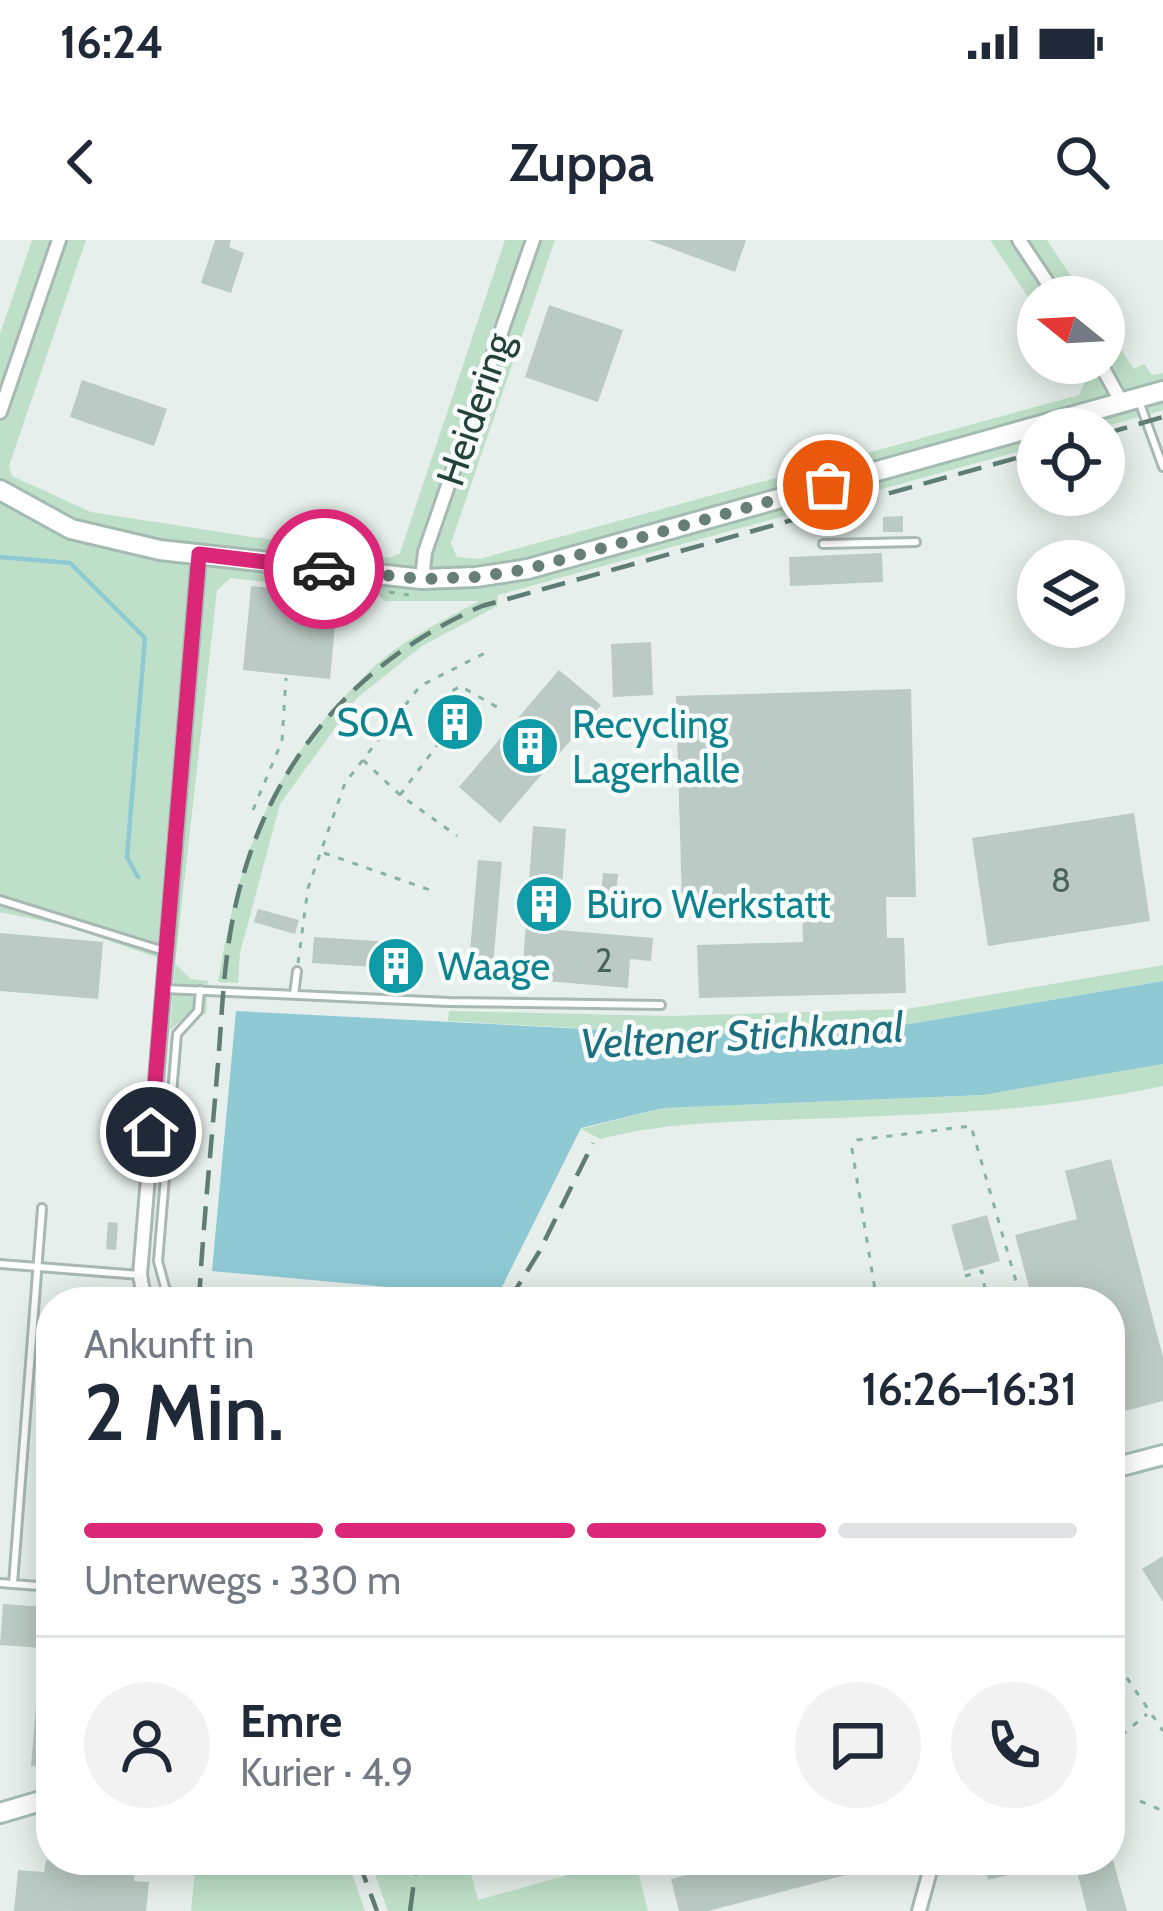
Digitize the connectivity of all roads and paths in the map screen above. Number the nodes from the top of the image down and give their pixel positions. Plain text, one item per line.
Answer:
1 (59, 240) edge
2 (532, 240) edge
3 (1019, 240) edge
4 (1043, 276) edge
5 (1117, 384) edge
6 (1163, 391) edge
7 (1130, 400) junction
8 (0, 412) edge
9 (1163, 467) edge
10 (0, 490) edge
11 (916, 542) dead end
12 (823, 544) dead end
13 (199, 554) junction
14 (422, 579) junction
15 (489, 651) dead end
16 (286, 678) dead end
17 (504, 710) dead end
18 (362, 759) junction
19 (400, 795) junction
20 (253, 810) dead end
21 (458, 836) dead end
22 (323, 853) junction
23 (430, 890) dead end
24 (0, 900) edge
25 (164, 952) junction
26 (297, 971) joint
27 (162, 988) junction
28 (203, 990) junction
29 (294, 995) junction
30 (661, 1005) dead end
31 (42, 1208) dead end
32 (0, 1264) edge
33 (38, 1268) junction
34 (140, 1275) junction
35 (964, 1276) dead end
36 (37, 1287) edge
37 (142, 1287) edge
38 (167, 1287) edge
39 (875, 1287) edge
40 (985, 1287) edge
41 (1018, 1287) edge
42 (36, 1316) edge
43 (1163, 1454) edge
44 (1125, 1464) edge
45 (0, 1583) edge
46 (13, 1584) junction
47 (36, 1586) edge
48 (1125, 1676) edge
49 (1149, 1713) junction
50 (1163, 1731) edge
51 (1125, 1733) edge
52 (36, 1802) edge
53 (1140, 1802) dead end
54 (1163, 1811) edge
55 (0, 1813) edge
56 (929, 1875) edge
57 (920, 1911) edge

1 - 8 street
2 - 14 street, Heidering
3 - 4 street
5 - 7 street
6 - 7 street
7 - 9 lane
7 - 14 street
10 - 13 street
11 - 12 lane
13 - 14 street
13 - 25 street
15 - 18 path
16 - 20 path
17 - 19 path
18 - 19 path
18 - 22 path
19 - 21 path
22 - 23 path
22 - 26 path
24 - 25 lane
25 - 27 street
26 - 29 lane
27 - 28 lane
27 - 34 street
28 - 29 lane
28 - 38 lane
29 - 30 lane
31 - 33 lane
32 - 33 lane
33 - 34 lane
33 - 36 lane
34 - 37 street
35 - 40 path
39 - 41 path
42 - 46 lane
43 - 44 street
45 - 46 lane
46 - 47 lane
48 - 49 path
49 - 50 path
49 - 51 path
52 - 55 street
53 - 54 path
56 - 57 street

